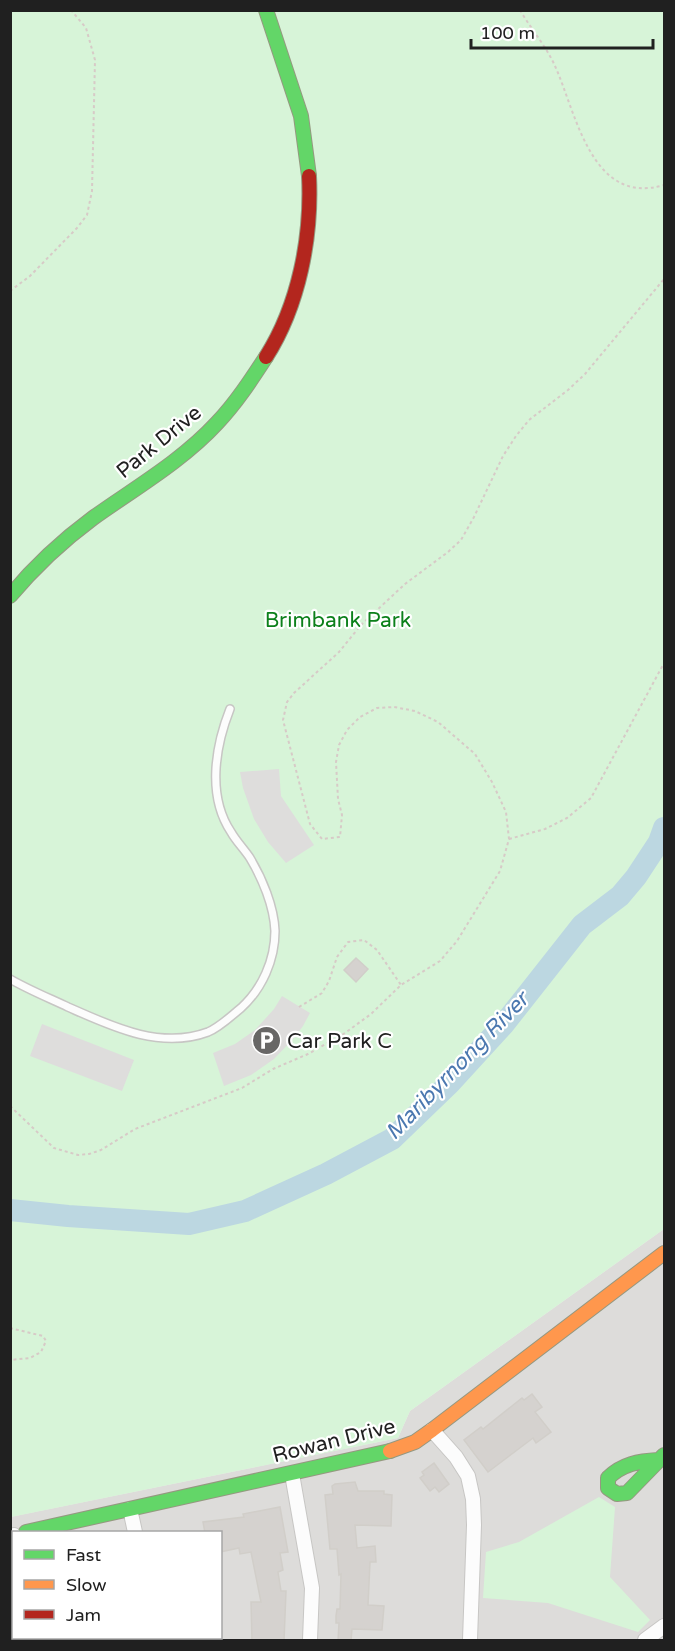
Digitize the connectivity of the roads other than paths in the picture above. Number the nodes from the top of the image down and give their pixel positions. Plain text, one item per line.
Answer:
1 (266, 10) edge
2 (10, 596) edge
3 (230, 709) dead end
4 (10, 979) edge
5 (664, 1253) edge
6 (432, 1430) junction
7 (292, 1474) junction
8 (130, 1509) junction
9 (36, 1531) edge
10 (135, 1531) edge
11 (10, 1618) edge
12 (664, 1626) edge
13 (11, 1641) edge
14 (310, 1641) edge
15 (470, 1641) edge
16 (645, 1641) edge

1 - 2 street, Park Drive
3 - 4 lane
5 - 6 street, Rowan Drive
6 - 7 street, Rowan Drive
6 - 15 street
7 - 8 street, Rowan Drive
7 - 14 street
8 - 9 street, Rowan Drive
8 - 10 street
11 - 13 street
12 - 16 street

